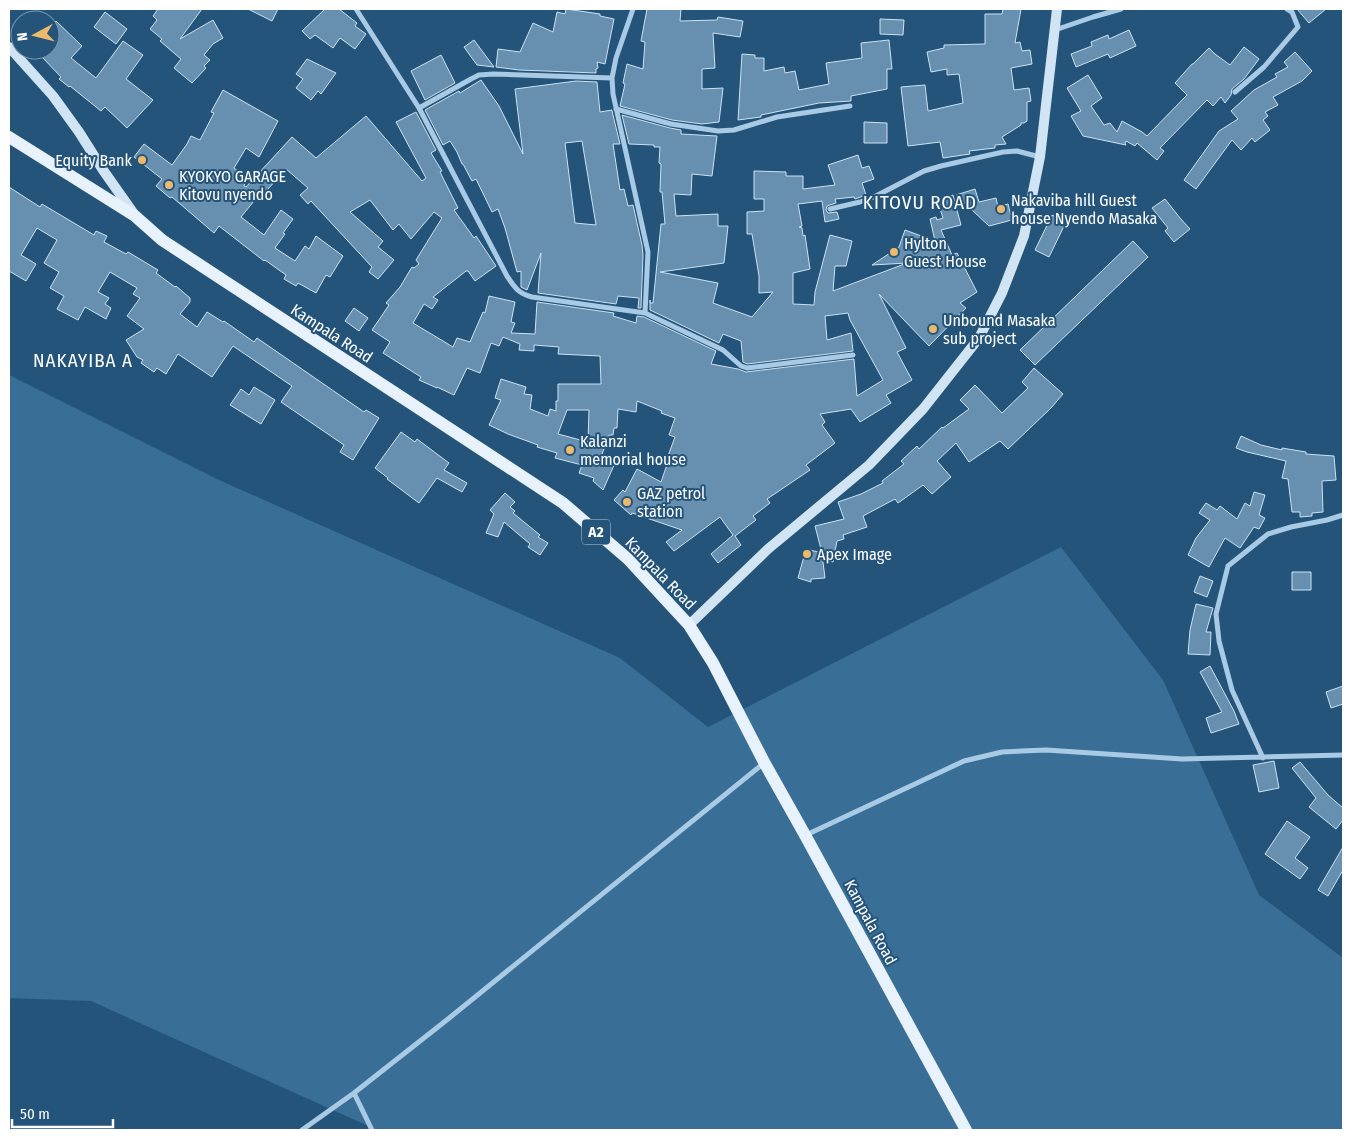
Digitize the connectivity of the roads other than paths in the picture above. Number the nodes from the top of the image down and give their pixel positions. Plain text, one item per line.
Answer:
1 (356, 9) edge
2 (633, 9) edge
3 (1057, 9) edge
4 (1121, 9) edge
5 (1287, 9) edge
6 (1054, 30) junction
7 (9, 47) edge
8 (612, 78) junction
9 (1235, 92) dead end
10 (850, 106) dead end
11 (419, 108) junction
12 (616, 109) junction
13 (9, 137) edge
14 (1040, 157) junction
15 (830, 209) dead end
16 (135, 216) junction
17 (645, 313) junction
18 (852, 354) dead end
19 (1343, 515) edge
20 (689, 625) junction
21 (1343, 755) edge
22 (1263, 758) junction
23 (764, 762) junction
24 (806, 835) junction
25 (354, 1093) junction
26 (302, 1130) edge
27 (372, 1130) edge
28 (966, 1130) edge

1 - 11 street
2 - 8 street
3 - 6 street
4 - 6 street
5 - 9 street
6 - 14 street
7 - 16 street
8 - 11 street
8 - 12 street
10 - 12 street
11 - 17 street
12 - 17 street
13 - 16 main road, Kampala Road / A2
14 - 15 street
14 - 20 street
16 - 20 main road, Kampala Road / A2
17 - 18 street
19 - 22 street
20 - 23 main road, Kampala Road / A2
21 - 22 street
22 - 24 street
23 - 24 main road, Kampala Road / A2
23 - 25 street
24 - 28 main road, Kampala Road / A2
25 - 26 street
25 - 27 street

